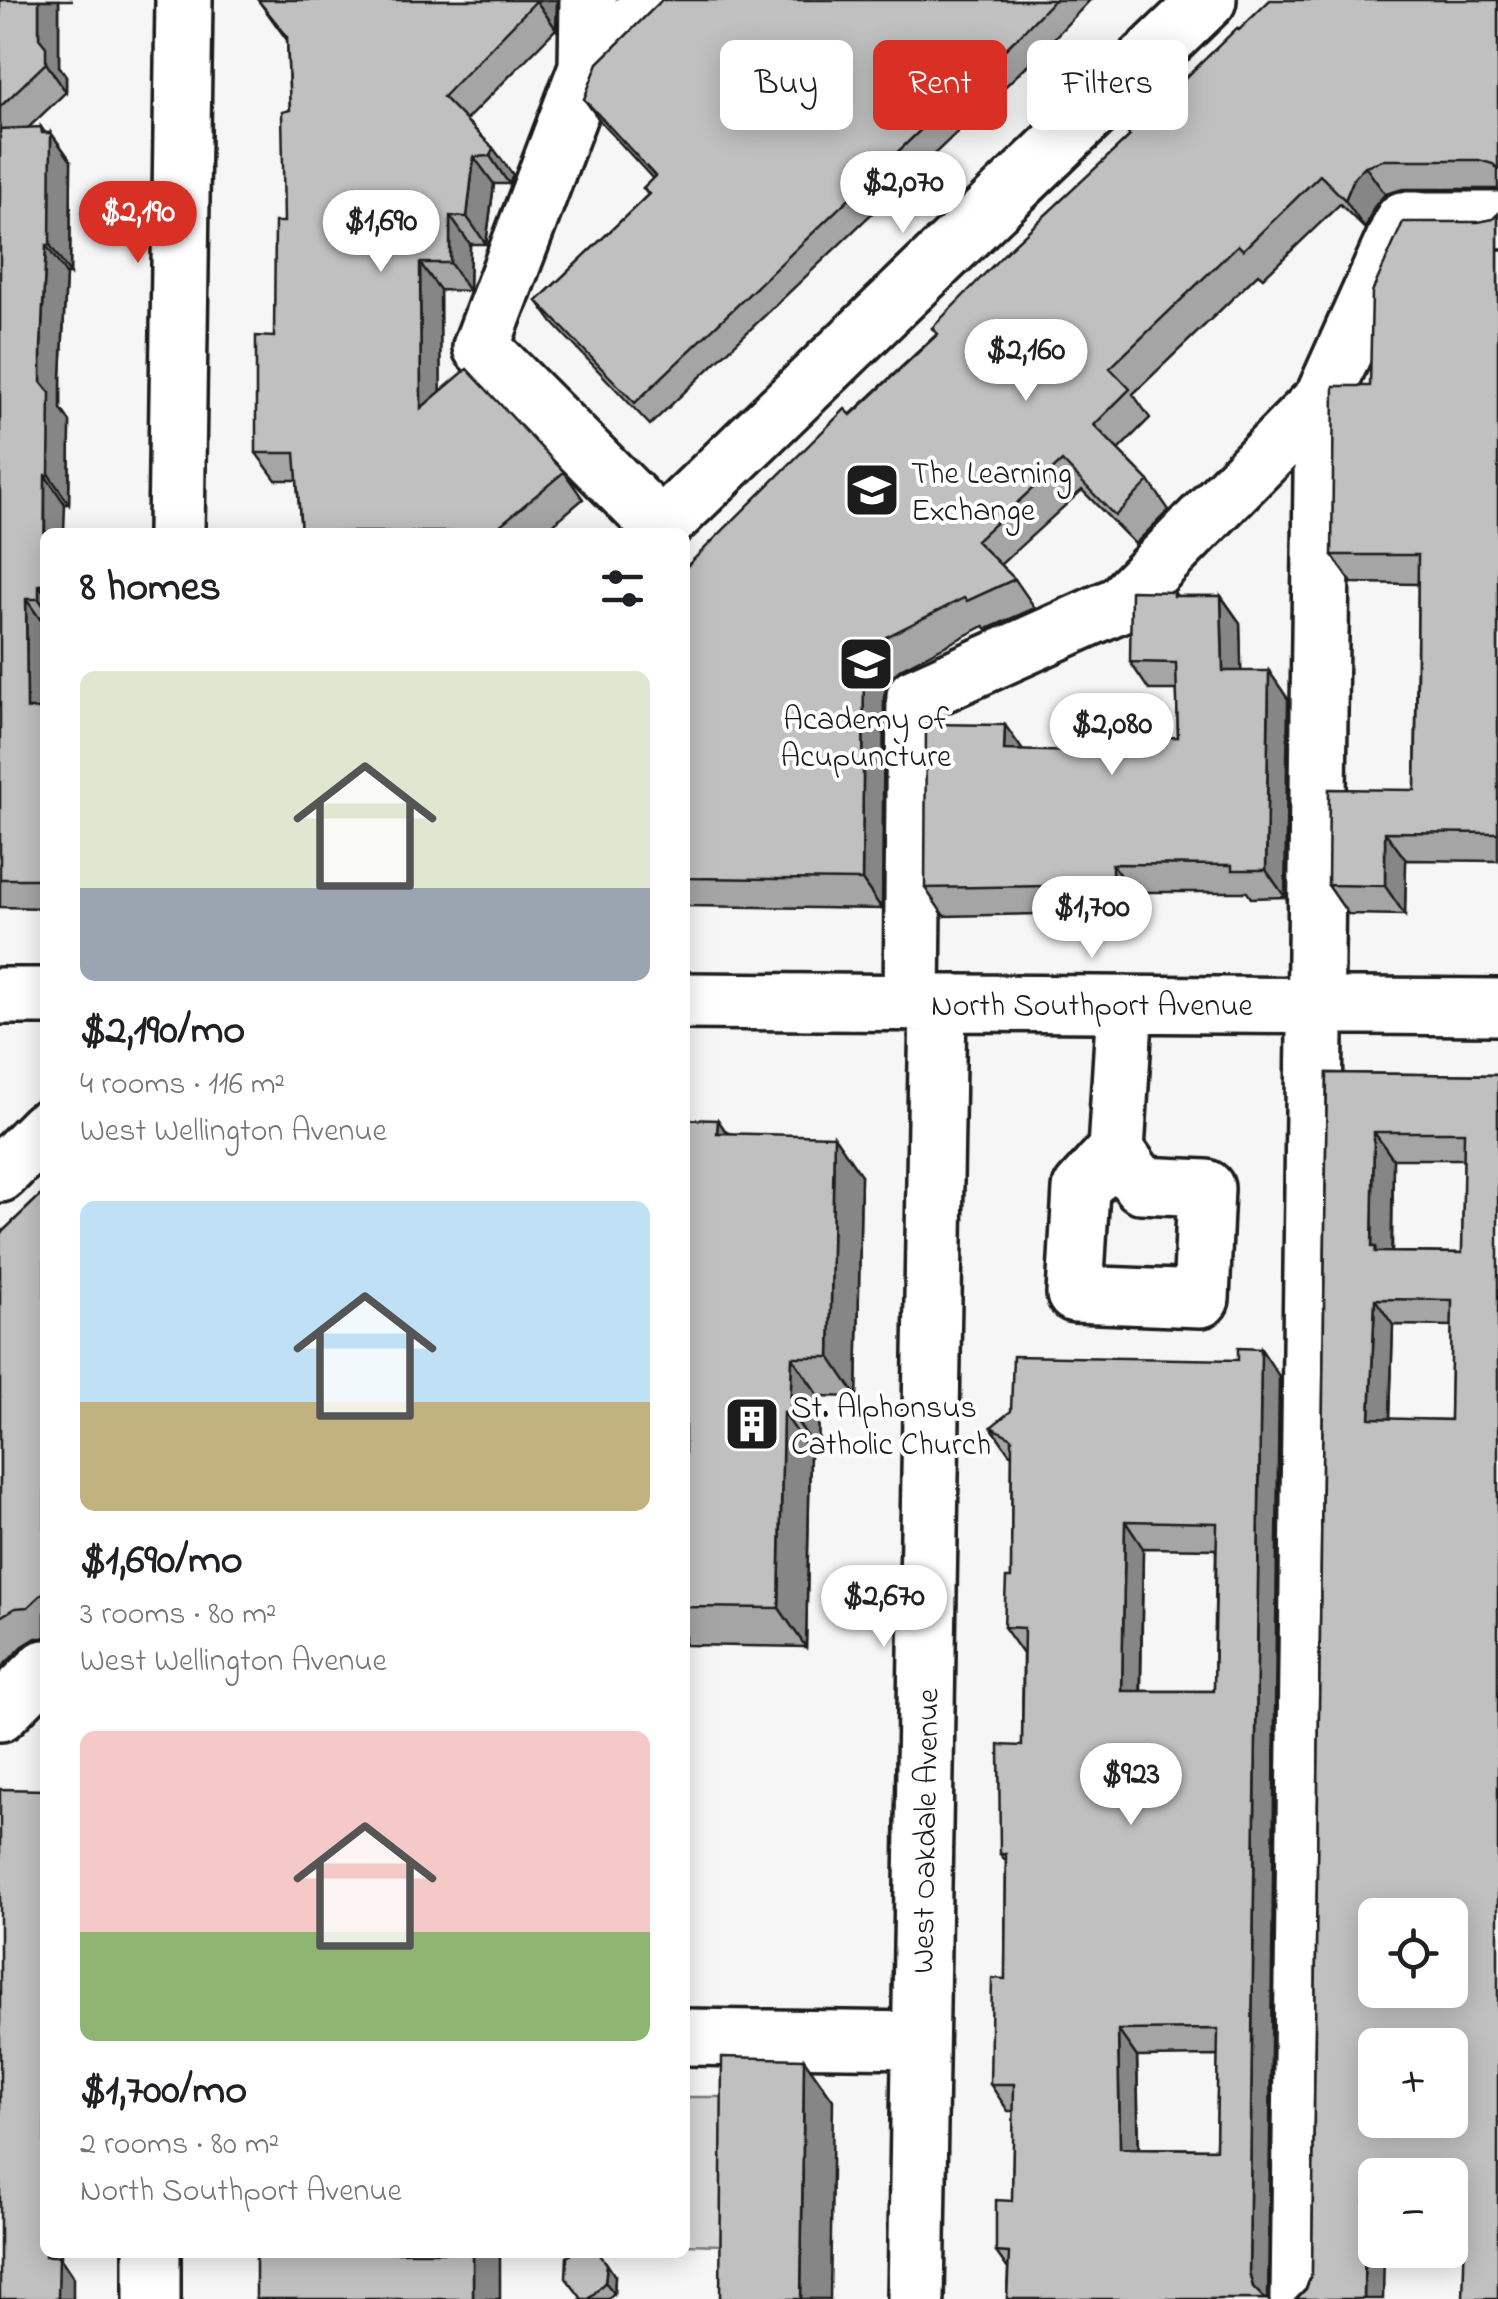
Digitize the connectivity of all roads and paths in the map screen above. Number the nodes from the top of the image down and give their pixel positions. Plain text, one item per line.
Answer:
1 (184, 0) edge
2 (588, 0) edge
3 (656, 0) edge
4 (1208, 0) edge
5 (588, 67) junction
6 (1498, 220) edge
7 (1323, 398) junction
8 (176, 528) edge
9 (657, 528) edge
10 (661, 528) edge
11 (0, 996) edge
12 (40, 996) edge
13 (690, 1001) edge
14 (925, 1003) junction
15 (1125, 1004) junction
16 (1316, 1006) junction
17 (1498, 1007) edge
18 (40, 1134) edge
19 (1116, 1150) dead end
20 (0, 1174) edge
21 (40, 1673) edge
22 (0, 1713) edge
23 (690, 2037) edge
24 (920, 2040) junction
25 (152, 2258) edge
26 (152, 2299) edge
27 (916, 2299) edge
28 (1299, 2299) edge

1 - 8 street
2 - 5 street
3 - 5 street
4 - 10 street
5 - 9 street
6 - 7 street
7 - 14 street, West Oakdale Avenue
7 - 16 street
11 - 12 street
13 - 14 street, North Southport Avenue
14 - 15 street, North Southport Avenue
14 - 24 street, West Oakdale Avenue
15 - 16 street, North Southport Avenue
15 - 19 street
16 - 17 street, North Southport Avenue
16 - 28 street
18 - 20 street
21 - 22 street
23 - 24 street
24 - 27 street, West Oakdale Avenue
25 - 26 street

